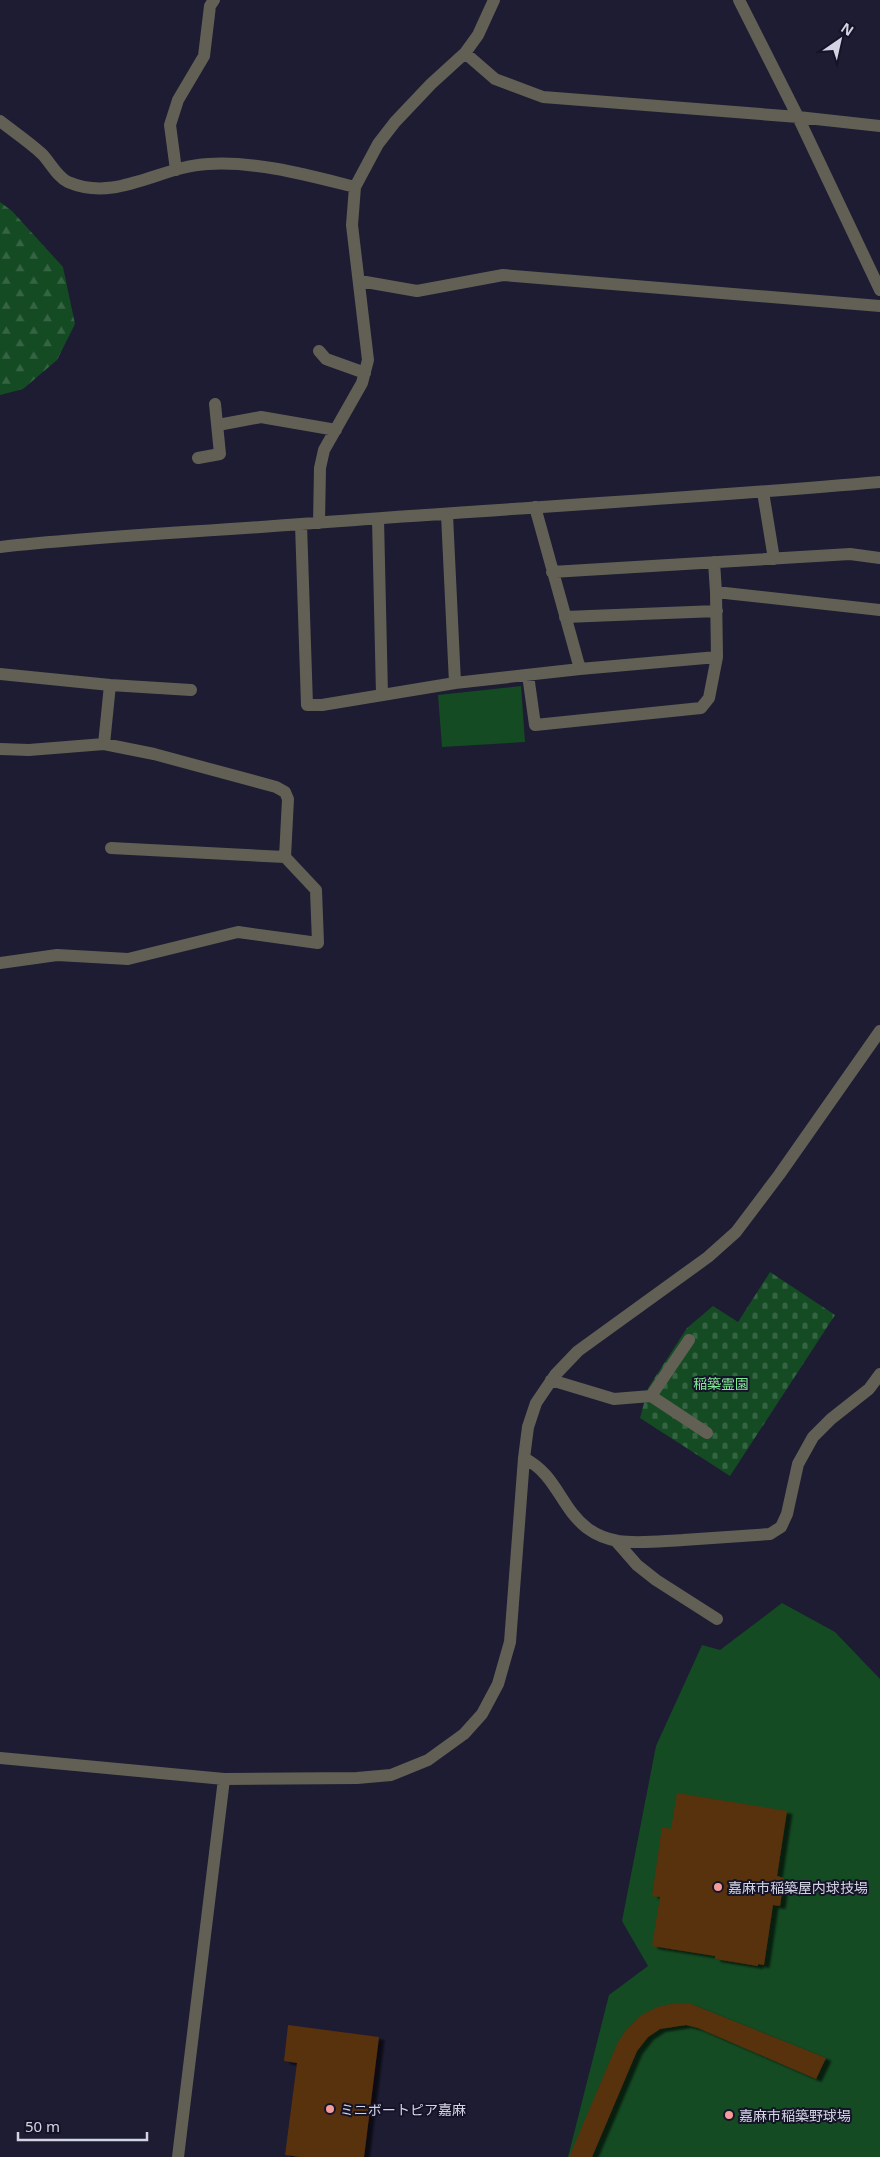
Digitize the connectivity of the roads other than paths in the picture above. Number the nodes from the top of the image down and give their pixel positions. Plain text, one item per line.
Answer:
1 (214, 0) edge
2 (494, 0) edge
3 (739, 0) edge
4 (465, 53) junction
5 (798, 117) junction
6 (0, 121) edge
7 (880, 126) edge
8 (176, 170) junction
9 (354, 187) junction
10 (360, 281) junction
11 (880, 290) edge
12 (880, 306) edge
13 (319, 351) dead end
14 (365, 373) junction
15 (215, 404) dead end
16 (218, 425) junction
17 (336, 430) junction
18 (198, 458) dead end
19 (880, 482) edge
20 (763, 492) junction
21 (535, 508) junction
22 (447, 515) junction
23 (378, 519) junction
24 (319, 523) junction
25 (301, 524) junction
26 (0, 547) edge
27 (880, 558) edge
28 (774, 559) junction
29 (714, 562) junction
30 (552, 572) junction
31 (716, 592) junction
32 (880, 610) edge
33 (717, 611) junction
34 (565, 617) junction
35 (717, 658) junction
36 (580, 669) junction
37 (0, 674) edge
38 (528, 675) junction
39 (455, 683) junction
40 (110, 685) junction
41 (191, 690) dead end
42 (382, 695) junction
43 (104, 744) junction
44 (0, 750) edge
45 (111, 848) dead end
46 (285, 857) junction
47 (0, 964) edge
48 (880, 1032) edge
49 (689, 1340) dead end
50 (880, 1374) edge
51 (551, 1380) junction
52 (651, 1396) junction
53 (707, 1433) dead end
54 (524, 1458) junction
55 (616, 1541) junction
56 (717, 1619) dead end
57 (0, 1758) edge
58 (224, 1779) junction
59 (178, 2157) edge

1 - 8 street
2 - 4 street
3 - 5 street
4 - 5 street
4 - 9 street
5 - 7 street
5 - 11 street
6 - 8 street
8 - 9 street
9 - 10 street
10 - 12 street
10 - 14 street
13 - 14 street
14 - 17 street
15 - 16 street
16 - 17 street
16 - 18 street
17 - 24 street
19 - 20 street
20 - 21 street
20 - 28 street
21 - 22 street
21 - 30 street
22 - 23 street
22 - 39 street
23 - 24 street
23 - 42 street
24 - 25 street
25 - 26 street
25 - 42 street
27 - 28 street
28 - 29 street
29 - 30 street
29 - 31 street
30 - 34 street
31 - 32 street
31 - 33 street
33 - 34 street
33 - 35 street
34 - 36 street
35 - 36 street
35 - 38 street
36 - 38 street
37 - 40 street
38 - 39 street
39 - 42 street
40 - 41 street
40 - 43 street
43 - 44 street
43 - 46 street
45 - 46 street
46 - 47 street
48 - 51 street
49 - 52 street
50 - 55 street
51 - 52 street
51 - 54 street
52 - 53 street
54 - 55 street
54 - 58 street
55 - 56 street
57 - 58 street
58 - 59 street

